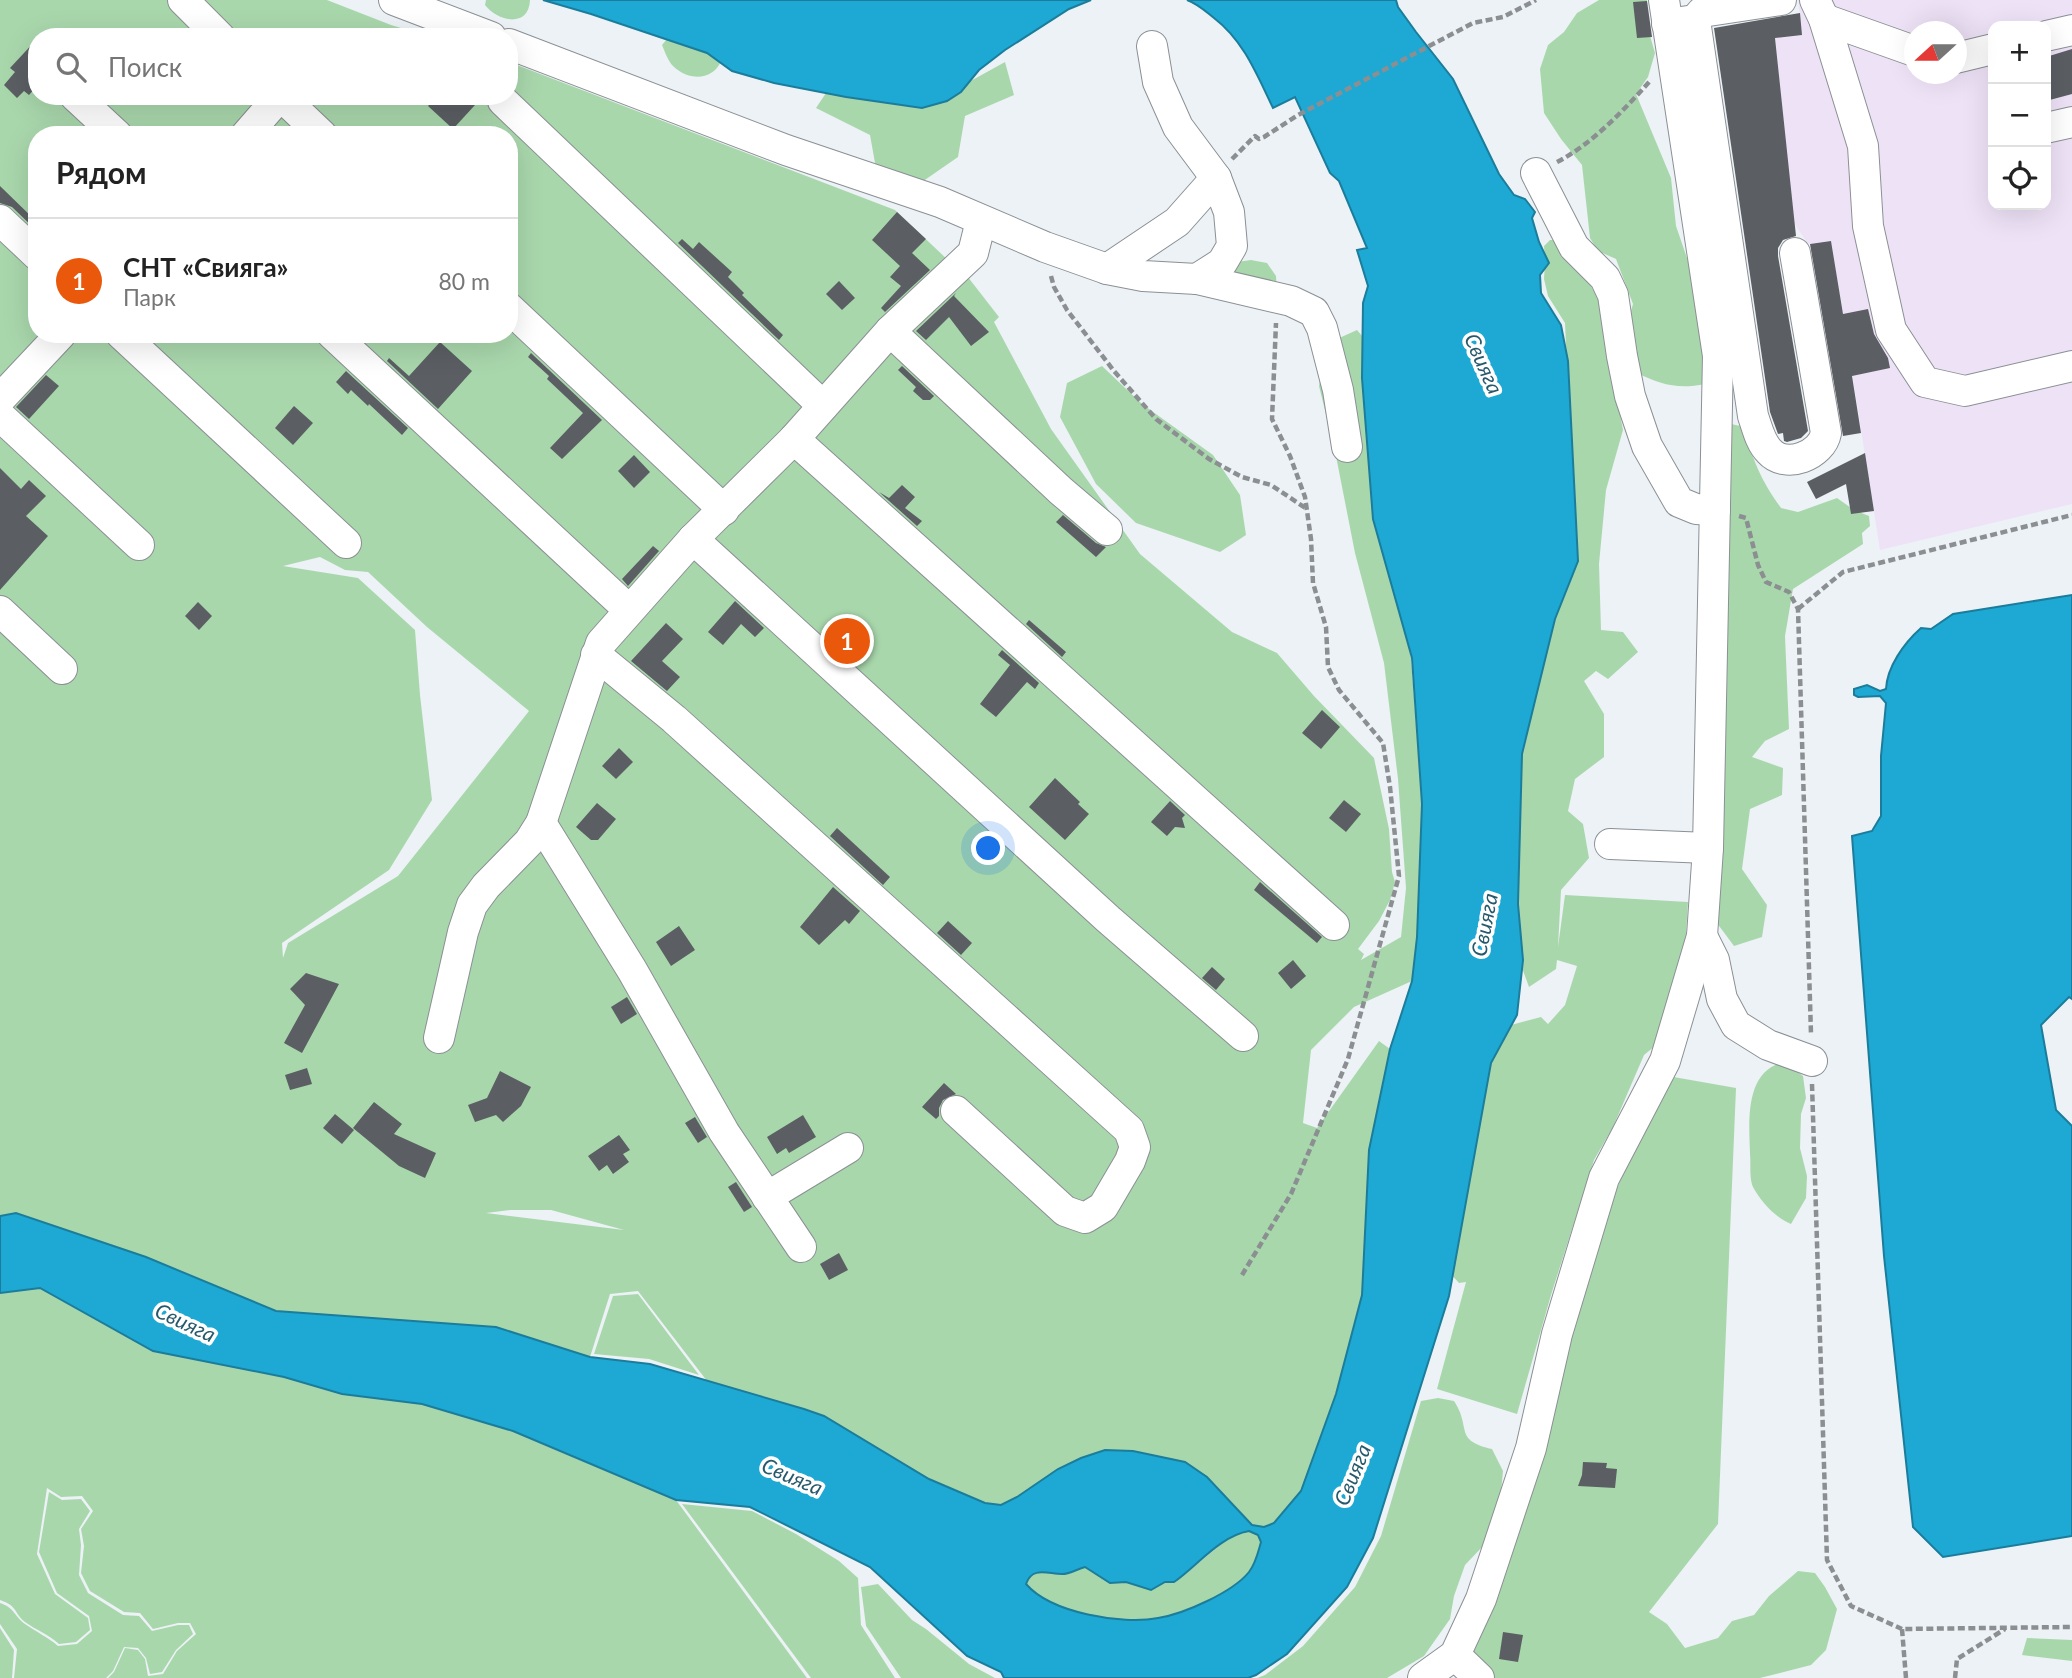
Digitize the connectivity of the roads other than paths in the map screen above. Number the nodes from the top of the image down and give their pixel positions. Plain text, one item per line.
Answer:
1 (183, 0) edge
2 (394, 0) edge
3 (1781, 0) edge
4 (1819, 9) edge
5 (1674, 21) edge
6 (211, 28) edge
7 (467, 28) edge
8 (2072, 30) edge
9 (2051, 35) edge
10 (1152, 46) dead end
11 (518, 47) edge
12 (1904, 47) edge
13 (1988, 54) edge
14 (1967, 57) edge
15 (85, 105) edge
16 (272, 105) edge
17 (290, 105) edge
18 (507, 105) edge
19 (2072, 122) edge
20 (107, 126) edge
21 (254, 126) edge
22 (312, 126) edge
23 (2051, 127) edge
24 (1536, 173) road end
25 (1216, 178) junction
26 (0, 220) edge
27 (981, 221) junction
28 (28, 246) edge
29 (1795, 253) dead end
30 (1107, 269) junction
31 (1198, 279) junction
32 (518, 316) edge
33 (890, 331) junction
34 (53, 343) edge
35 (131, 343) edge
36 (342, 343) edge
37 (2072, 366) edge
38 (0, 399) edge
39 (823, 406) junction
40 (0, 416) edge
41 (794, 439) junction
42 (1347, 447) dead end
43 (723, 510) junction
44 (1715, 510) junction
45 (1107, 530) dead end
46 (694, 539) junction
47 (346, 543) dead end
48 (139, 545) dead end
49 (629, 610) junction
50 (0, 611) edge
51 (596, 654) junction
52 (62, 669) dead end
53 (541, 823) junction
54 (1610, 844) dead end
55 (1708, 848) junction
56 (1334, 925) dead end
57 (1702, 936) junction
58 (1243, 1037) dead end
59 (439, 1038) dead end
60 (1812, 1061) road end
61 (956, 1111) dead end
62 (848, 1148) dead end
63 (768, 1197) junction
64 (802, 1247) dead end
65 (1455, 1655) junction
66 (1423, 1678) edge
67 (1479, 1678) edge

1 - 6 street
2 - 7 street
3 - 5 street
4 - 12 street
4 - 37 street
5 - 29 street
5 - 44 street
8 - 9 street
10 - 25 street
11 - 27 street
13 - 14 street
15 - 20 street
16 - 21 street
17 - 22 street
18 - 39 street
19 - 23 street
24 - 44 street
25 - 30 street
25 - 31 street
26 - 28 street
27 - 30 street
27 - 33 street
30 - 31 street
31 - 42 street
32 - 43 street
33 - 39 street
33 - 45 street
34 - 38 street
35 - 47 street
36 - 49 street
39 - 41 street
40 - 48 street
41 - 43 street
41 - 56 street
43 - 46 street
44 - 55 street
46 - 49 street
46 - 58 street
49 - 51 street
50 - 52 street
51 - 53 street
51 - 61 street
53 - 59 street
53 - 63 street
54 - 55 street
55 - 57 street
57 - 60 street
57 - 65 street
62 - 63 street
63 - 64 street
65 - 66 street
65 - 67 street

